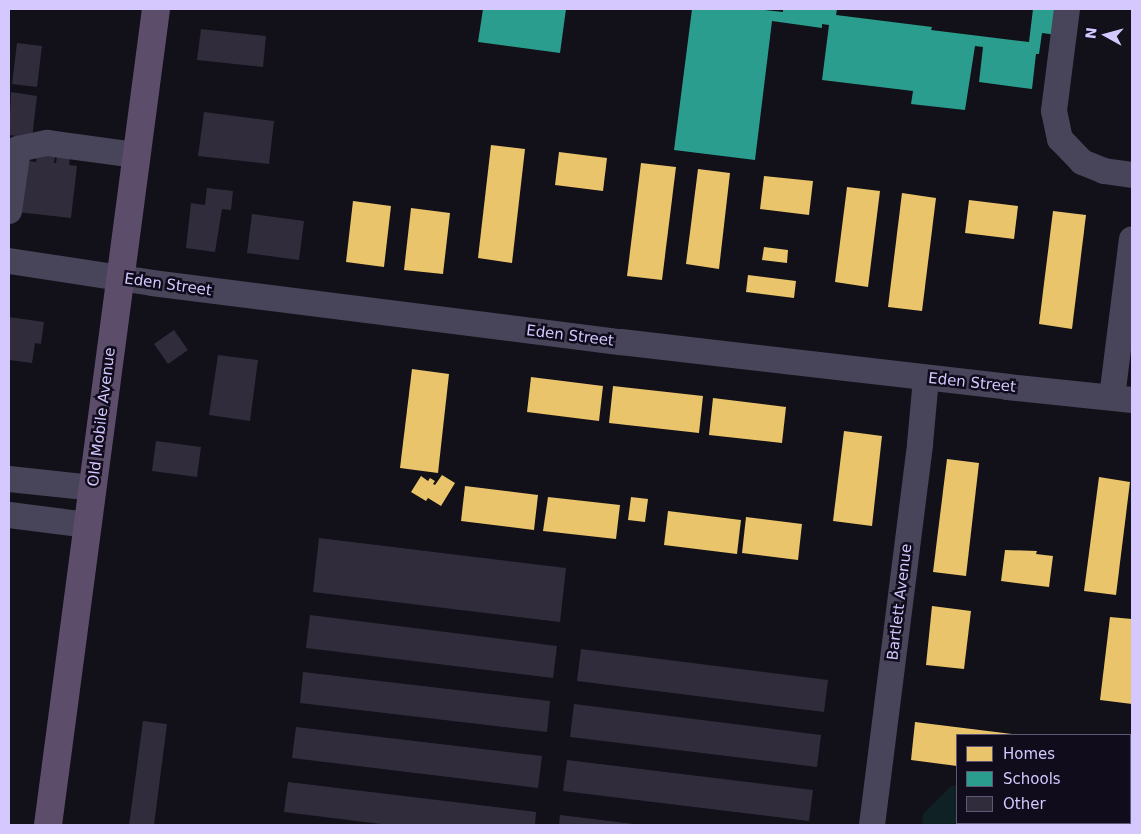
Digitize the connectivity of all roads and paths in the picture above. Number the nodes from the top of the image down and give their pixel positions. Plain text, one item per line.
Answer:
1 (156, 9) edge
2 (1067, 9) edge
3 (136, 155) junction
4 (1132, 175) edge
5 (9, 211) edge
6 (1132, 239) edge
7 (9, 261) edge
8 (120, 278) junction
9 (926, 378) junction
10 (1122, 399) edge
11 (9, 480) edge
12 (93, 488) junction
13 (9, 515) edge
14 (88, 525) junction
15 (48, 825) edge
16 (872, 825) edge

1 - 3 main road, Old Mobile Avenue
2 - 4 street
3 - 5 street
3 - 8 main road, Old Mobile Avenue
6 - 10 street
7 - 8 street, Eden Street
8 - 9 street, Eden Street
8 - 12 main road, Old Mobile Avenue
9 - 10 street, Eden Street
9 - 16 street, Bartlett Avenue
11 - 12 street
12 - 14 main road, Old Mobile Avenue
13 - 14 street
14 - 15 main road, Old Mobile Avenue

